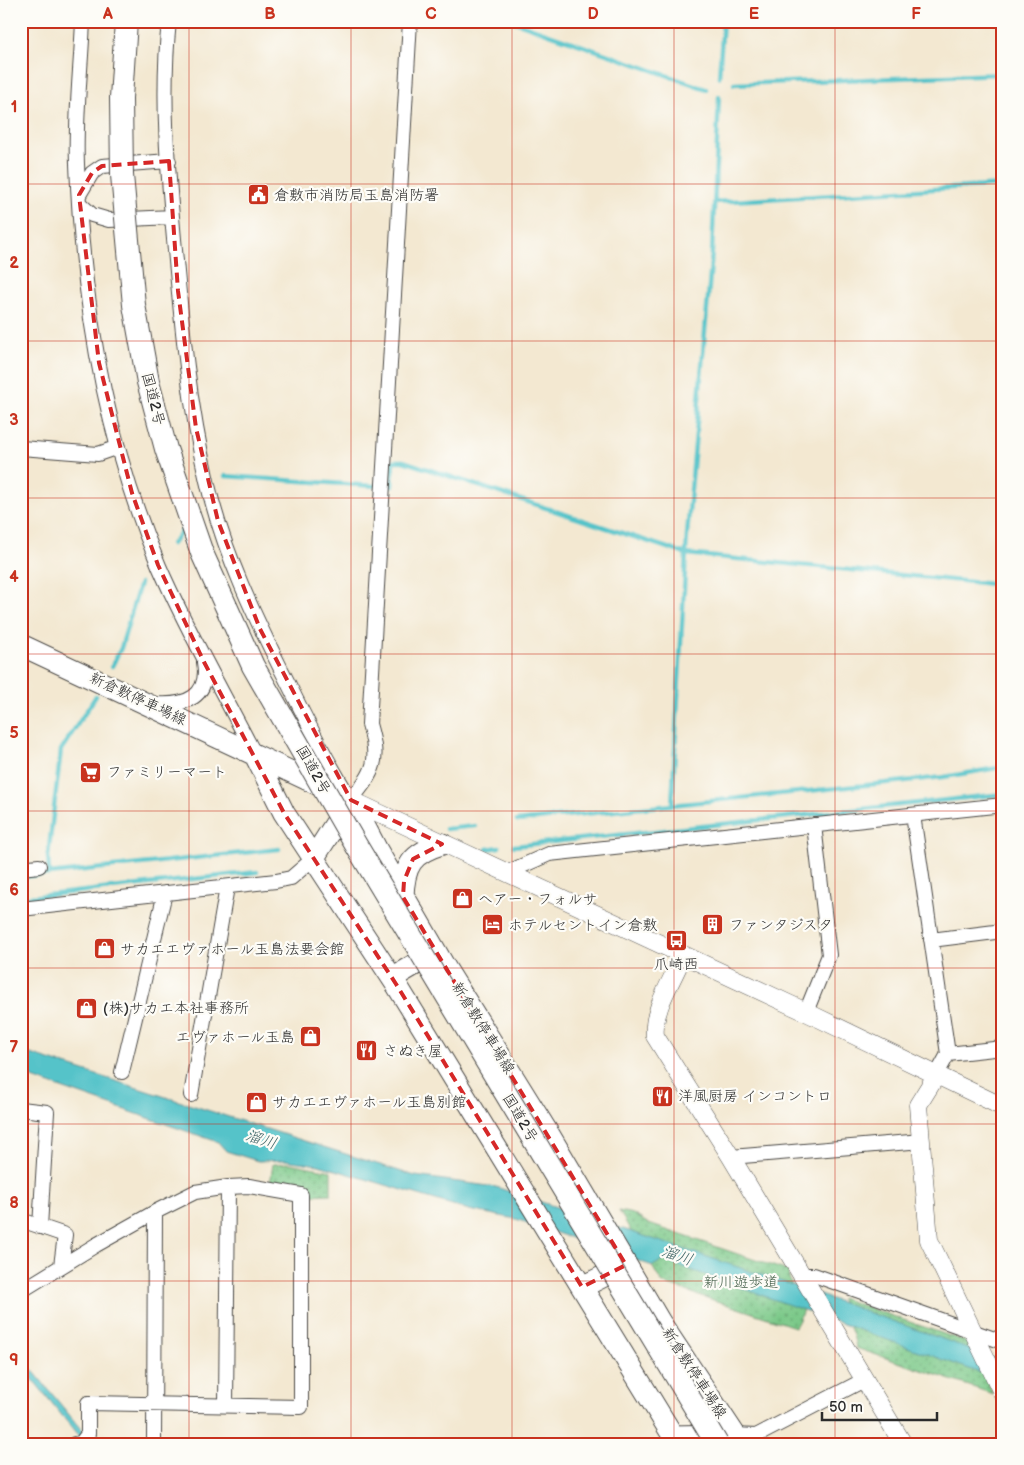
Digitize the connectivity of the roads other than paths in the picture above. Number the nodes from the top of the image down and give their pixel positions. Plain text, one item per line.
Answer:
1 (83, 21) edge
2 (126, 21) edge
3 (169, 21) edge
4 (410, 21) edge
5 (168, 161) junction
6 (80, 200) junction
7 (172, 217) junction
8 (118, 447) junction
9 (21, 448) edge
10 (21, 645) edge
11 (204, 662) junction
12 (150, 704) junction
13 (255, 755) junction
14 (351, 800) junction
15 (1003, 805) edge
16 (913, 815) junction
17 (814, 825) junction
18 (442, 844) junction
19 (313, 859) junction
20 (40, 866) dead end
21 (21, 868) edge
22 (506, 873) junction
23 (227, 887) junction
24 (165, 893) junction
25 (403, 897) junction
26 (21, 909) edge
27 (1003, 931) edge
28 (930, 940) junction
29 (436, 952) junction
30 (683, 955) junction
31 (392, 978) junction
32 (806, 1012) junction
33 (1003, 1048) edge
34 (948, 1054) junction
35 (122, 1072) dead end
36 (936, 1076) junction
37 (191, 1095) dead end
38 (1003, 1107) edge
39 (21, 1109) edge
40 (922, 1141) junction
41 (731, 1156) junction
42 (228, 1187) junction
43 (155, 1212) junction
44 (21, 1220) edge
45 (40, 1227) junction
46 (626, 1265) junction
47 (61, 1266) junction
48 (801, 1275) junction
49 (582, 1287) junction
50 (21, 1291) edge
51 (974, 1332) junction
52 (1003, 1342) edge
53 (864, 1380) junction
54 (1000, 1387) edge
55 (156, 1404) junction
56 (226, 1406) junction
57 (81, 1440) edge
58 (675, 1440) edge
59 (731, 1441) edge
60 (154, 1444) edge
61 (903, 1444) edge

1 - 6 street
2 - 59 highway, 国道2号, bridge
3 - 5 street
4 - 14 street
5 - 6 street
5 - 7 street
6 - 7 street
6 - 8 street
7 - 14 street
8 - 9 street
8 - 11 street
10 - 12 main road, 新倉敷停車場線
11 - 12 street
11 - 13 street
12 - 13 main road, 新倉敷停車場線
13 - 14 main road, 新倉敷停車場線
13 - 19 main road
14 - 18 street
14 - 19 main road
14 - 25 main road, 新倉敷停車場線
15 - 16 street
16 - 17 street
16 - 28 street
17 - 22 street
17 - 32 street
18 - 22 street
18 - 25 main road
19 - 23 street
19 - 31 main road
20 - 21 street
22 - 30 street
23 - 24 street
23 - 37 street
24 - 26 street
24 - 35 street
25 - 29 main road, 新倉敷停車場線
27 - 28 street
28 - 34 street
29 - 31 main road
29 - 46 main road, 新倉敷停車場線
30 - 32 street
30 - 41 street
31 - 49 main road
32 - 36 street
33 - 34 street
34 - 36 street
36 - 38 street
36 - 40 street
39 - 45 street
40 - 41 street
40 - 51 street
41 - 48 street
42 - 43 street
42 - 56 street
42 - 56 street
43 - 47 street
43 - 55 street
44 - 45 street
45 - 47 street
46 - 49 main road
46 - 59 main road, 新倉敷停車場線
47 - 50 street
48 - 51 street
48 - 53 street
49 - 58 main road
51 - 52 street
51 - 54 street
53 - 59 street
53 - 61 street
55 - 56 street
55 - 57 street
55 - 60 street
58 - 59 main road

